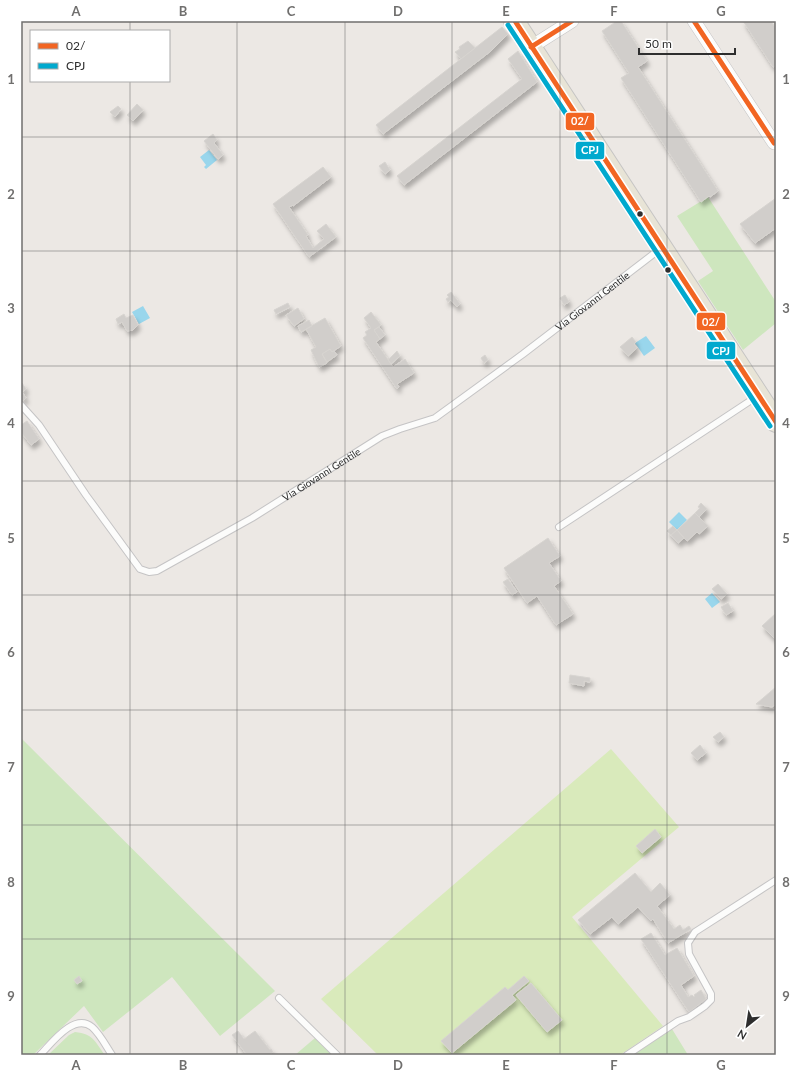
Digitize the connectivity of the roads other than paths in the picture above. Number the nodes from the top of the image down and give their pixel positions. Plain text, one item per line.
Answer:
1 (514, 21) edge
2 (572, 21) edge
3 (694, 21) edge
4 (531, 47) junction
5 (775, 142) edge
6 (662, 248) junction
7 (758, 395) junction
8 (21, 405) edge
9 (776, 422) edge
10 (559, 527) dead end
11 (776, 880) edge
12 (279, 998) dead end
13 (40, 1055) edge
14 (112, 1055) edge
15 (337, 1055) edge
16 (627, 1055) edge

1 - 4 main road
2 - 4 street
3 - 5 street
4 - 6 main road
6 - 7 main road
6 - 8 lane, Via Giovanni Gentile
7 - 9 main road
7 - 10 lane
11 - 16 lane
12 - 15 lane
13 - 14 lane

